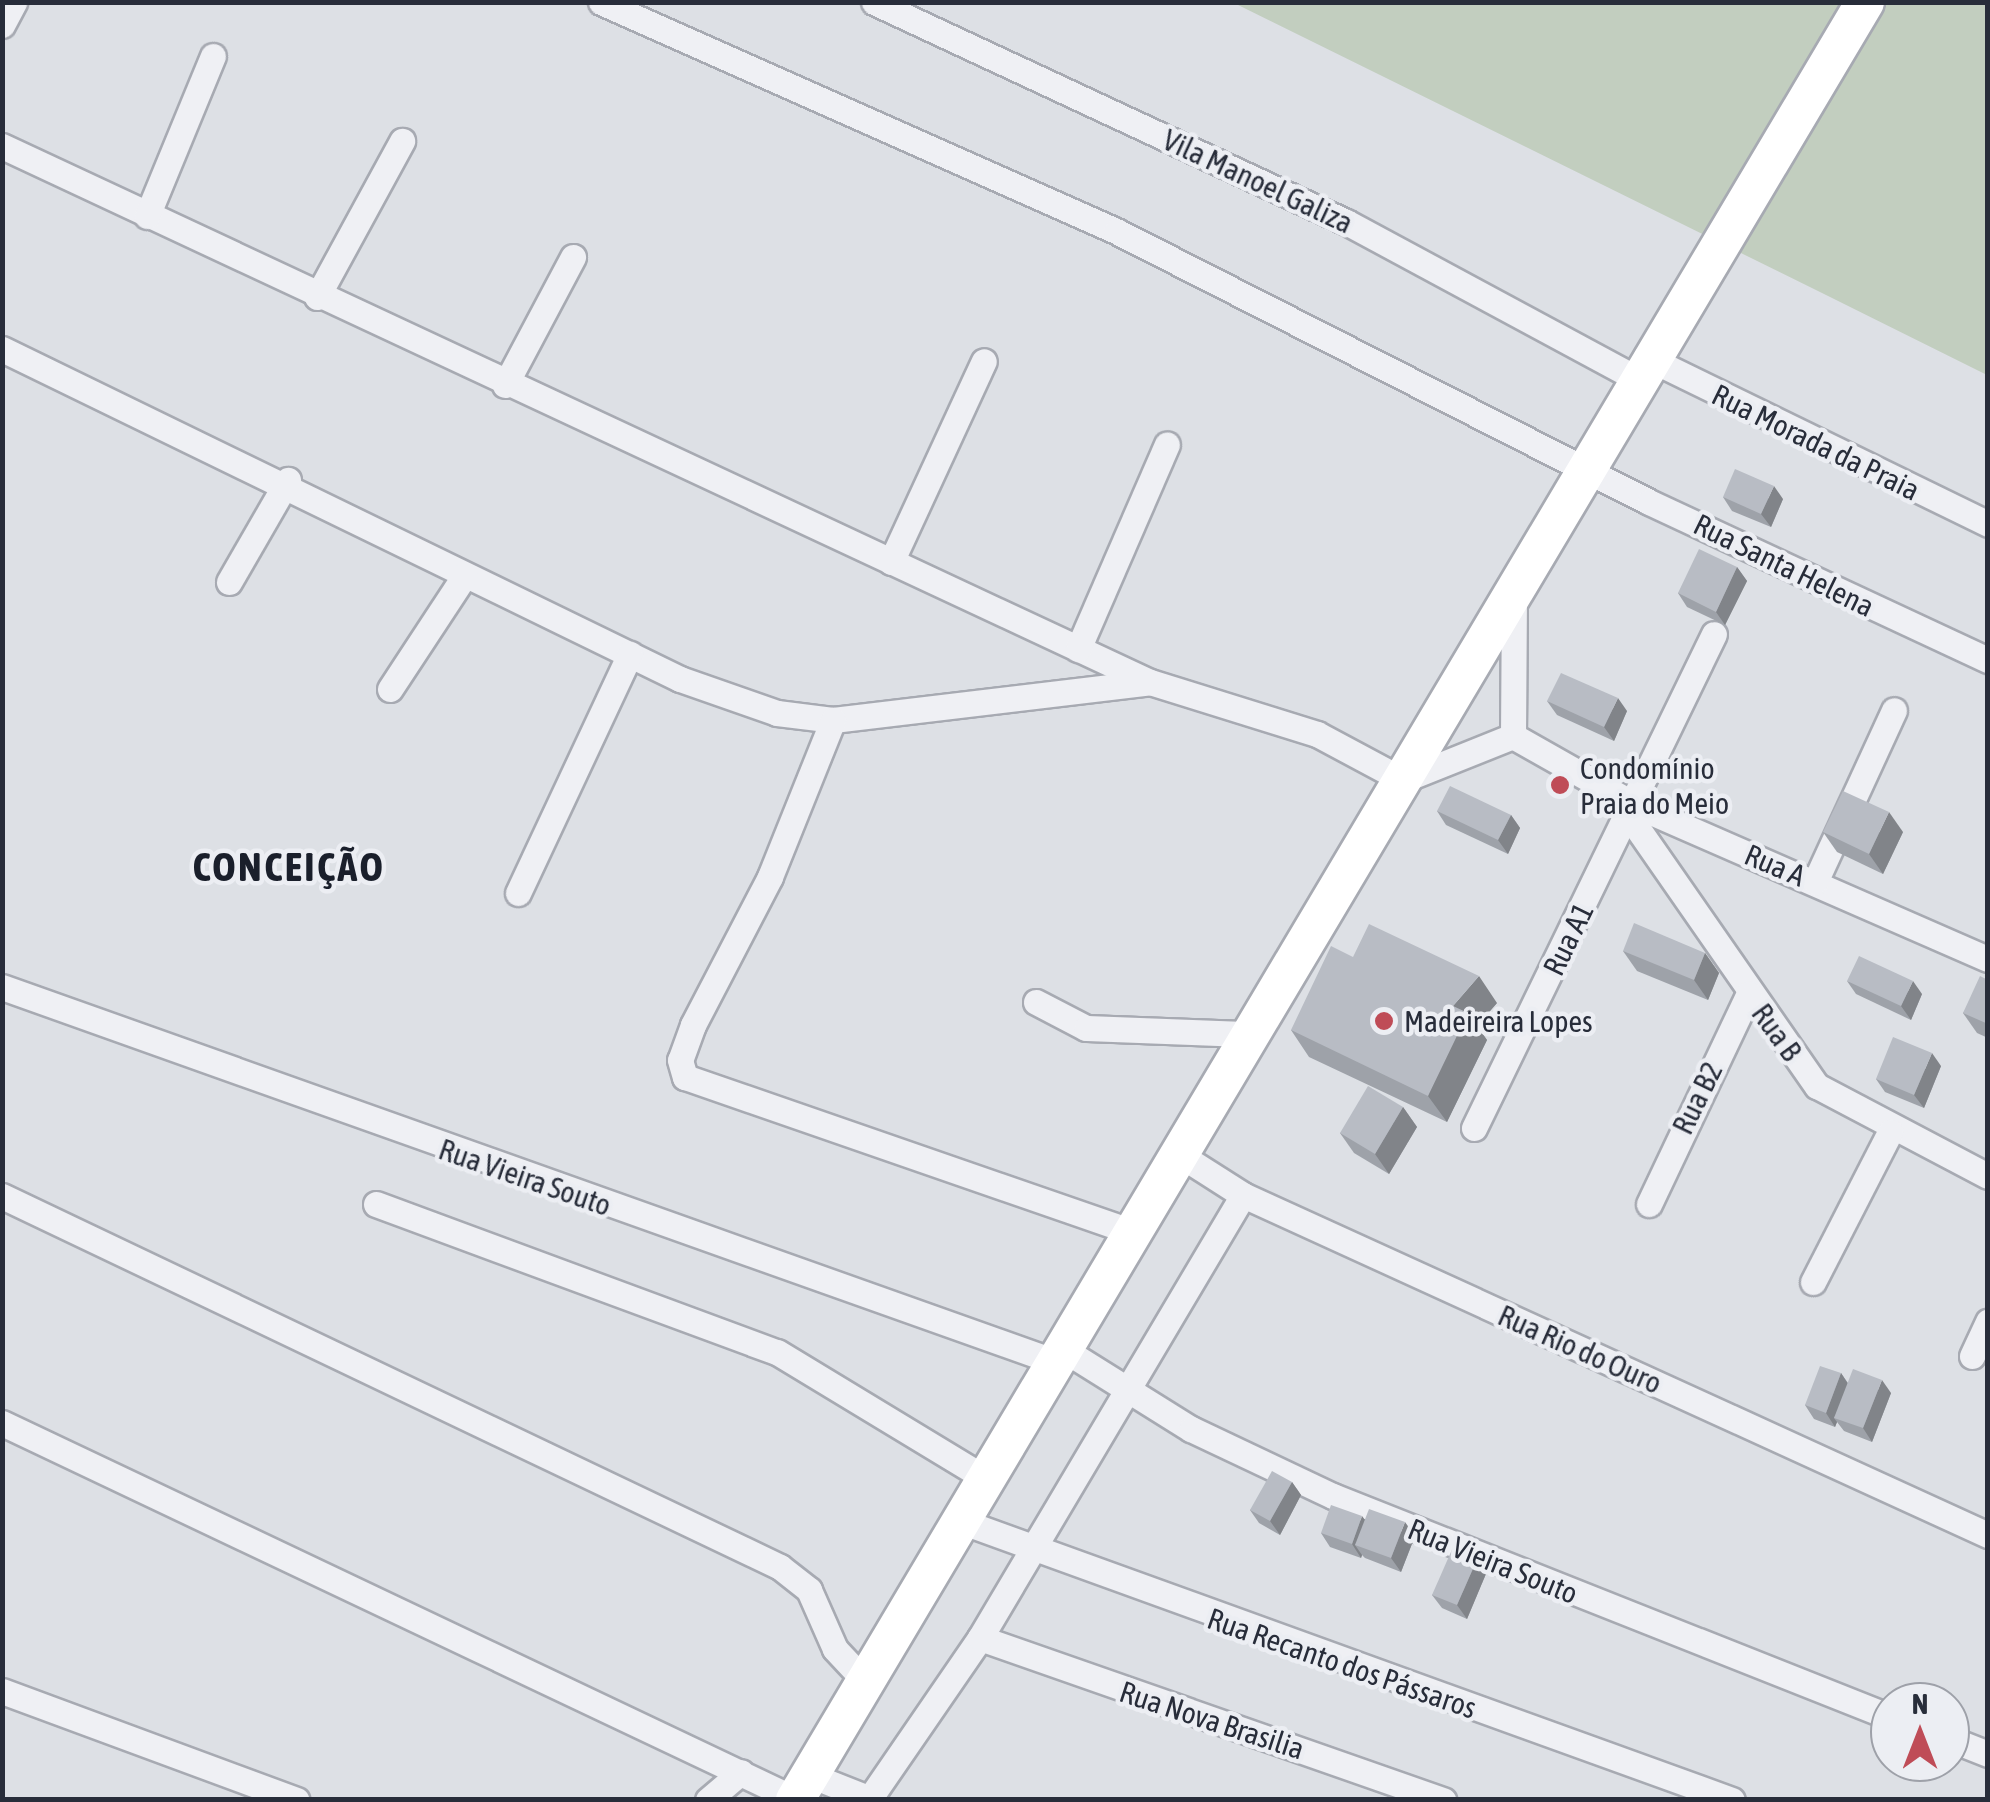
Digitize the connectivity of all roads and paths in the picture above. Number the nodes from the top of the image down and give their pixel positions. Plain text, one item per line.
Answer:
1 (14, 2) edge
2 (601, 2) edge
3 (874, 2) edge
4 (1865, 2) edge
5 (2, 25) edge
6 (213, 56) dead end
7 (402, 140) dead end
8 (2, 146) edge
9 (146, 216) junction
10 (573, 257) dead end
11 (317, 297) junction
12 (2, 348) edge
13 (984, 361) dead end
14 (1640, 367) junction
15 (505, 385) junction
16 (1167, 444) dead end
17 (1582, 466) junction
18 (288, 480) junction
19 (1988, 524) edge
20 (891, 562) junction
21 (465, 575) junction
22 (1514, 580) junction
23 (229, 582) dead end
24 (1714, 634) dead end
25 (1078, 648) junction
26 (630, 654) junction
27 (1988, 660) edge
28 (1150, 682) junction
29 (390, 689) dead end
30 (1894, 710) dead end
31 (833, 720) junction
32 (1514, 736) junction
33 (1403, 780) junction
34 (1632, 811) junction
35 (1815, 882) junction
36 (518, 894) dead end
37 (1988, 960) edge
38 (2, 988) edge
39 (1749, 993) junction
40 (1036, 1002) dead end
41 (1245, 1034) junction
42 (1474, 1128) dead end
43 (1890, 1132) junction
44 (1177, 1154) junction
45 (1988, 1176) edge
46 (1243, 1195) junction
47 (2, 1196) edge
48 (376, 1204) dead end
49 (1649, 1204) dead end
50 (1130, 1231) junction
51 (1814, 1282) dead end
52 (1988, 1322) edge
53 (1054, 1353) junction
54 (1972, 1356) dead end
55 (1127, 1394) junction
56 (2, 1423) edge
57 (982, 1476) junction
58 (955, 1519) junction
59 (1988, 1535) edge
60 (1028, 1550) junction
61 (980, 1638) junction
62 (865, 1681) junction
63 (2, 1690) edge
64 (1870, 1709) edge
65 (741, 1772) junction
66 (800, 1791) edge
67 (872, 1799) edge
68 (297, 1800) edge
69 (708, 1800) edge
70 (1444, 1800) edge
71 (1732, 1800) edge

1 - 5 street
2 - 17 street, Rua Santa Helena
3 - 14 street, Vila Manoel Galiza
4 - 14 main road
6 - 9 street
7 - 11 street
8 - 9 street
9 - 11 street
10 - 15 street
11 - 15 street
12 - 18 street
13 - 20 street
14 - 17 main road
14 - 19 street, Rua Morada da Praia
15 - 20 street
16 - 25 street
17 - 22 main road
17 - 27 street, Rua Santa Helena
18 - 21 street
18 - 23 street
20 - 25 street
21 - 26 street
21 - 29 street
22 - 32 street
22 - 33 main road
24 - 34 street, Rua A1
25 - 28 street
26 - 31 street
26 - 36 street
28 - 31 street
28 - 33 street
30 - 35 street
31 - 50 street
32 - 33 street
32 - 34 street, Rua A
33 - 41 main road
34 - 35 street, Rua A
34 - 39 street, Rua B
34 - 42 street, Rua A1
35 - 37 street, Rua A
38 - 53 street, Rua Vieira Souto
39 - 43 street, Rua B
39 - 49 street, Rua B2
40 - 41 street
41 - 44 main road
43 - 45 street, Rua B
43 - 51 street
44 - 46 street, Rua Rio do Ouro
44 - 50 main road
46 - 55 street
46 - 59 street, Rua Rio do Ouro
47 - 62 street
48 - 57 street
50 - 53 main road
52 - 54 street
53 - 55 street, Rua Vieira Souto
53 - 57 main road
55 - 60 street
55 - 64 street, Rua Vieira Souto
56 - 65 street
57 - 58 main road
58 - 60 street, Rua Recanto dos Pássaros
58 - 62 main road
60 - 61 street
60 - 71 street, Rua Recanto dos Pássaros
61 - 67 street
61 - 70 street, Rua Nova Brasilia
62 - 66 main road
63 - 68 street
65 - 66 street
65 - 69 street
66 - 67 street

